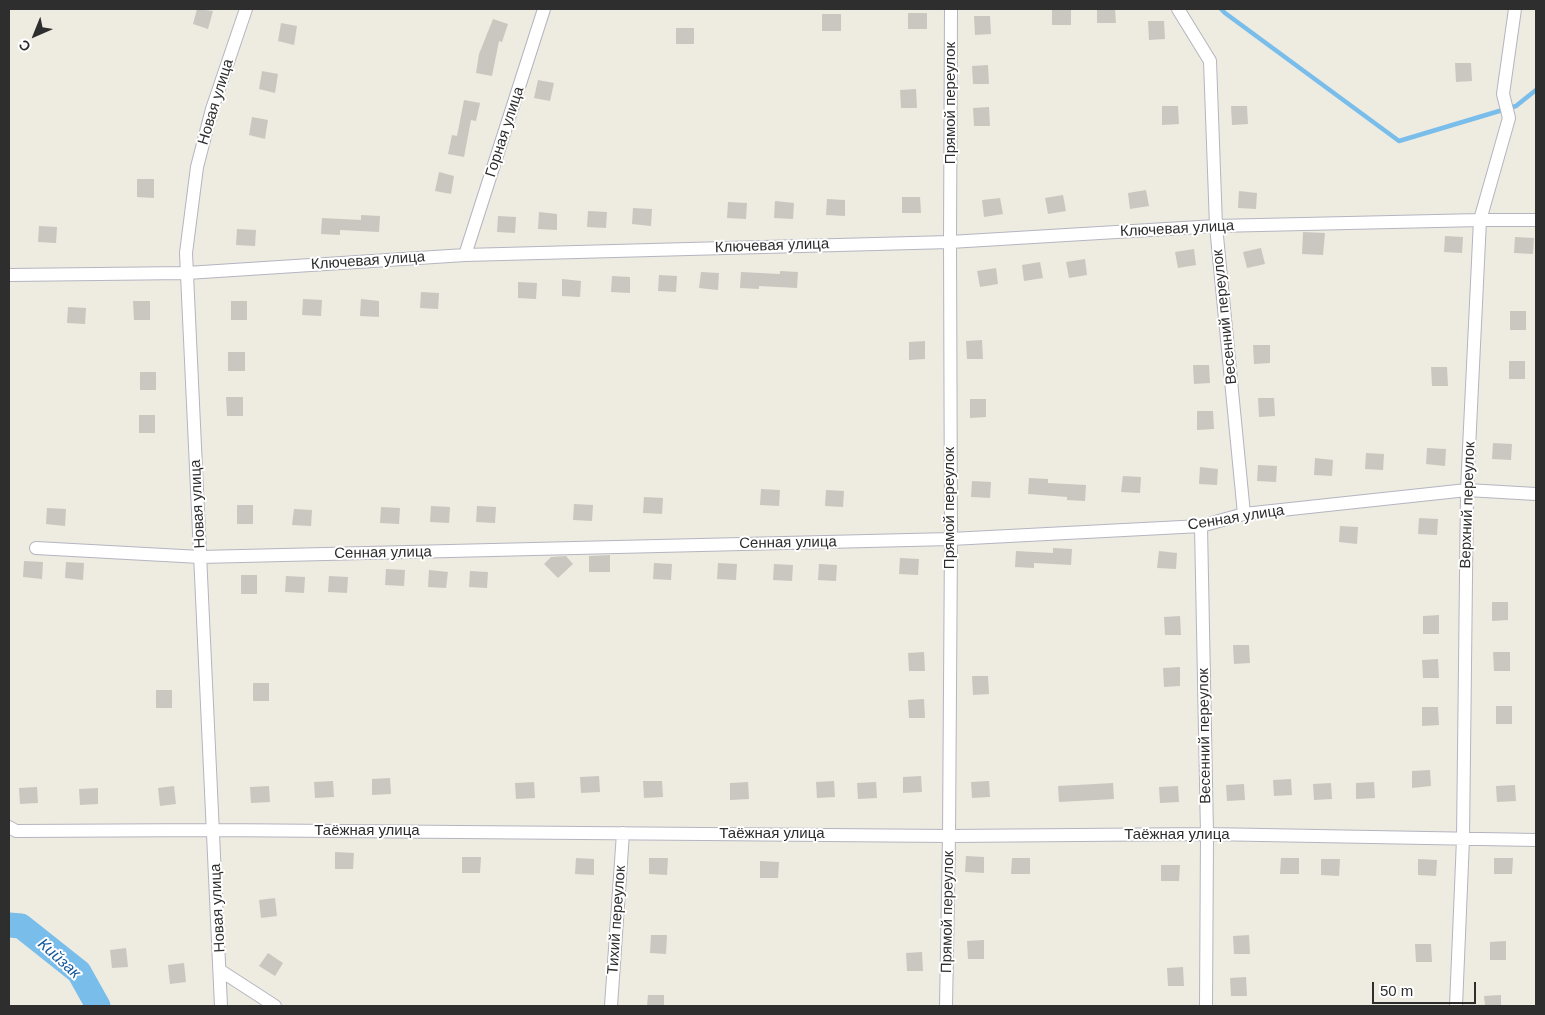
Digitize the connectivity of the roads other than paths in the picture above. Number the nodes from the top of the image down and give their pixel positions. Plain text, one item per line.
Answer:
1 (246, 9) edge
2 (544, 9) edge
3 (951, 9) edge
4 (1178, 9) edge
5 (1515, 9) edge
6 (1480, 220) junction
7 (1536, 220) edge
8 (1216, 226) junction
9 (950, 242) junction
10 (466, 255) junction
11 (187, 273) junction
12 (9, 275) edge
13 (1467, 490) junction
14 (1536, 494) edge
15 (1244, 514) junction
16 (1201, 526) junction
17 (951, 539) junction
18 (36, 548) dead end
19 (200, 557) junction
20 (9, 827) edge
21 (214, 830) junction
22 (623, 833) junction
23 (1207, 834) junction
24 (949, 836) junction
25 (1463, 839) junction
26 (1536, 840) edge
27 (221, 971) junction
28 (221, 1006) edge
29 (275, 1006) edge
30 (612, 1006) edge
31 (946, 1006) edge
32 (1206, 1006) edge
33 (1456, 1006) edge

1 - 11 street, Новая улица
2 - 10 street, Горная улица
3 - 9 street, Прямой переулок
4 - 8 street, Весенний переулок
5 - 6 street, Верхний переулок
6 - 7 street, Ключевая улица
6 - 8 street, Ключевая улица
6 - 13 street, Верхний переулок
8 - 9 street, Ключевая улица
8 - 15 street, Весенний переулок
9 - 10 street, Ключевая улица
9 - 17 street, Прямой переулок
10 - 11 street, Ключевая улица
11 - 12 street, Ключевая улица
11 - 19 street, Новая улица
13 - 14 street, Сенная улица
13 - 15 street, Сенная улица
13 - 25 street, Верхний переулок
15 - 16 street, Сенная улица
16 - 17 street, Сенная улица
16 - 23 street, Весенний переулок
17 - 19 street, Сенная улица
17 - 24 street, Прямой переулок
18 - 19 street, Сенная улица
19 - 21 street, Новая улица
20 - 21 street, Таёжная улица
21 - 22 street, Таёжная улица
21 - 27 street, Новая улица
22 - 24 street, Таёжная улица
22 - 30 street, Тихий переулок
23 - 24 street, Таёжная улица
23 - 25 street, Таёжная улица
23 - 32 street, Весенний переулок
24 - 31 street, Прямой переулок
25 - 26 street, Таёжная улица
25 - 33 street, Верхний переулок
27 - 28 street, Новая улица
27 - 29 street

